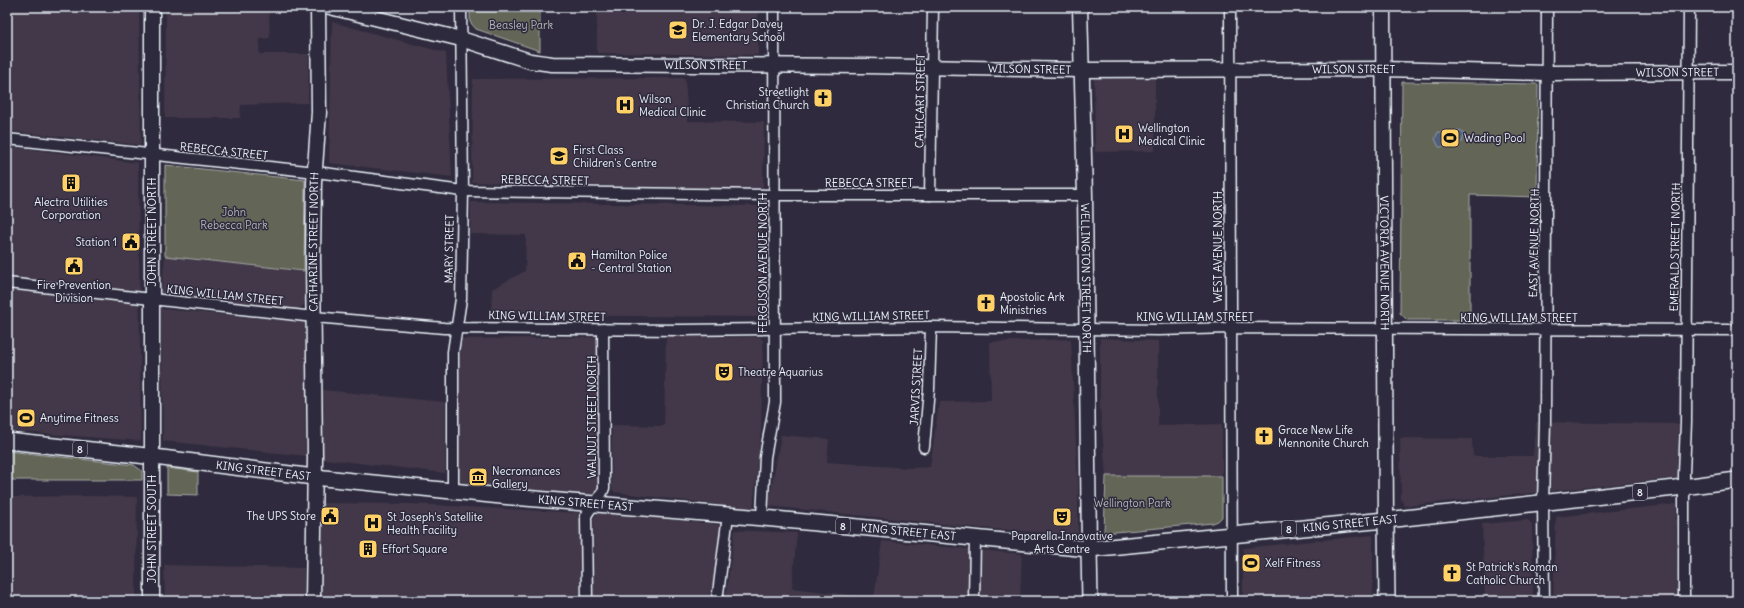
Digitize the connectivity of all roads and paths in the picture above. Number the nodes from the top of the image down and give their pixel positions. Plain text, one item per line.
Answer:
1 (152, 7) edge
2 (318, 7) edge
3 (330, 7) edge
4 (461, 7) edge
5 (774, 7) edge
6 (933, 7) edge
7 (1080, 7) edge
8 (1230, 7) edge
9 (1383, 7) edge
10 (1547, 7) edge
11 (1689, 7) edge
12 (461, 39) junction
13 (774, 66) junction
14 (932, 67) junction
15 (1383, 69) junction
16 (1081, 70) junction
17 (1230, 70) junction
18 (1737, 72) edge
19 (1546, 73) junction
20 (1689, 74) junction
21 (7, 139) edge
22 (151, 156) junction
23 (316, 172) junction
24 (463, 191) junction
25 (775, 195) junction
26 (930, 195) junction
27 (1086, 196) junction
28 (7, 283) edge
29 (152, 300) junction
30 (314, 317) junction
31 (931, 327) junction
32 (456, 328) junction
33 (775, 328) junction
34 (1230, 328) junction
35 (603, 329) junction
36 (1088, 329) junction
37 (1686, 329) junction
38 (1385, 330) junction
39 (1545, 330) junction
40 (1737, 330) edge
41 (7, 441) edge
42 (924, 447) dead end
43 (152, 457) junction
44 (314, 477) junction
45 (1737, 480) edge
46 (1684, 487) junction
47 (453, 491) junction
48 (1543, 502) junction
49 (596, 504) junction
50 (728, 515) junction
51 (762, 518) junction
52 (1386, 519) junction
53 (1233, 534) junction
54 (975, 538) junction
55 (1089, 549) junction
56 (152, 601) edge
57 (313, 601) edge
58 (587, 601) edge
59 (717, 601) edge
60 (974, 601) edge
61 (1090, 601) edge
62 (1232, 601) edge
63 (1387, 601) edge
64 (1544, 601) edge
65 (1684, 601) edge

1 - 22 main road, JOHN STREET NORTH
2 - 23 main road, CATHARINE STREET NORTH
3 - 12 main road, WILSON STREET
4 - 12 street, MARY STREET
5 - 13 street, FERGUSON AVENUE NORTH
6 - 14 street, CATHCART STREET
7 - 16 main road, WELLINGTON STREET NORTH
8 - 17 street, WEST AVENUE NORTH
9 - 15 main road, VICTORIA AVENUE NORTH
10 - 19 street, EAST AVENUE NORTH
11 - 20 street, EMERALD STREET NORTH
12 - 13 main road, WILSON STREET
12 - 24 street, MARY STREET
13 - 14 main road, WILSON STREET
13 - 25 street, FERGUSON AVENUE NORTH
14 - 16 main road, WILSON STREET
14 - 26 street, CATHCART STREET
15 - 17 main road, WILSON STREET
15 - 19 main road, WILSON STREET
15 - 38 main road, VICTORIA AVENUE NORTH
16 - 17 main road, WILSON STREET
16 - 27 main road, WELLINGTON STREET NORTH
17 - 34 street, WEST AVENUE NORTH
18 - 20 main road, WILSON STREET
19 - 20 main road, WILSON STREET
19 - 39 street, EAST AVENUE NORTH
20 - 37 street, EMERALD STREET NORTH
21 - 22 street, REBECCA STREET
22 - 23 street, REBECCA STREET
22 - 29 main road, JOHN STREET NORTH
23 - 24 street, REBECCA STREET
23 - 30 main road, CATHARINE STREET NORTH
24 - 25 street, REBECCA STREET
24 - 32 street, MARY STREET
25 - 26 street, REBECCA STREET
25 - 33 street, FERGUSON AVENUE NORTH
26 - 27 street, REBECCA STREET
27 - 36 main road, WELLINGTON STREET NORTH
28 - 29 street, KING WILLIAM STREET
29 - 30 street, KING WILLIAM STREET
29 - 43 main road, JOHN STREET NORTH
30 - 32 street, KING WILLIAM STREET
30 - 44 main road, CATHARINE STREET NORTH
31 - 33 street, KING WILLIAM STREET
31 - 36 street, KING WILLIAM STREET
31 - 42 street, JARVIS STREET
32 - 35 street, KING WILLIAM STREET
32 - 47 street, MARY STREET
33 - 35 street, KING WILLIAM STREET
33 - 51 street, FERGUSON AVENUE NORTH
34 - 36 street, KING WILLIAM STREET
34 - 38 street, KING WILLIAM STREET
34 - 53 street, WEST AVENUE NORTH
35 - 49 street, WALNUT STREET NORTH
36 - 55 main road, WELLINGTON STREET NORTH
37 - 39 street, KING WILLIAM STREET
37 - 40 street, KING WILLIAM STREET
37 - 46 street, EMERALD STREET NORTH
38 - 39 street, KING WILLIAM STREET
38 - 52 main road, VICTORIA AVENUE NORTH
39 - 48 street, EAST AVENUE NORTH
41 - 43 main road, KING STREET EAST / 8
43 - 44 main road, KING STREET EAST / 8
43 - 56 main road, JOHN STREET SOUTH
44 - 47 main road, KING STREET EAST / 8
44 - 57 main road, CATHARINE STREET NORTH
45 - 46 main road, KING STREET EAST / 8
46 - 48 main road, KING STREET EAST / 8
46 - 65 street, EMERALD STREET NORTH
47 - 49 main road, KING STREET EAST / 8
48 - 52 main road, KING STREET EAST / 8
48 - 64 street, EAST AVENUE NORTH
49 - 50 main road, KING STREET EAST / 8
49 - 58 street, WALNUT STREET NORTH
50 - 51 main road, KING STREET EAST / 8
50 - 59 street
51 - 54 main road, KING STREET EAST / 8
52 - 53 main road, KING STREET EAST / 8
52 - 63 main road
53 - 55 main road, KING STREET EAST / 8
53 - 62 street, WEST AVENUE NORTH
54 - 55 main road, KING STREET EAST / 8
54 - 60 street
55 - 61 main road

